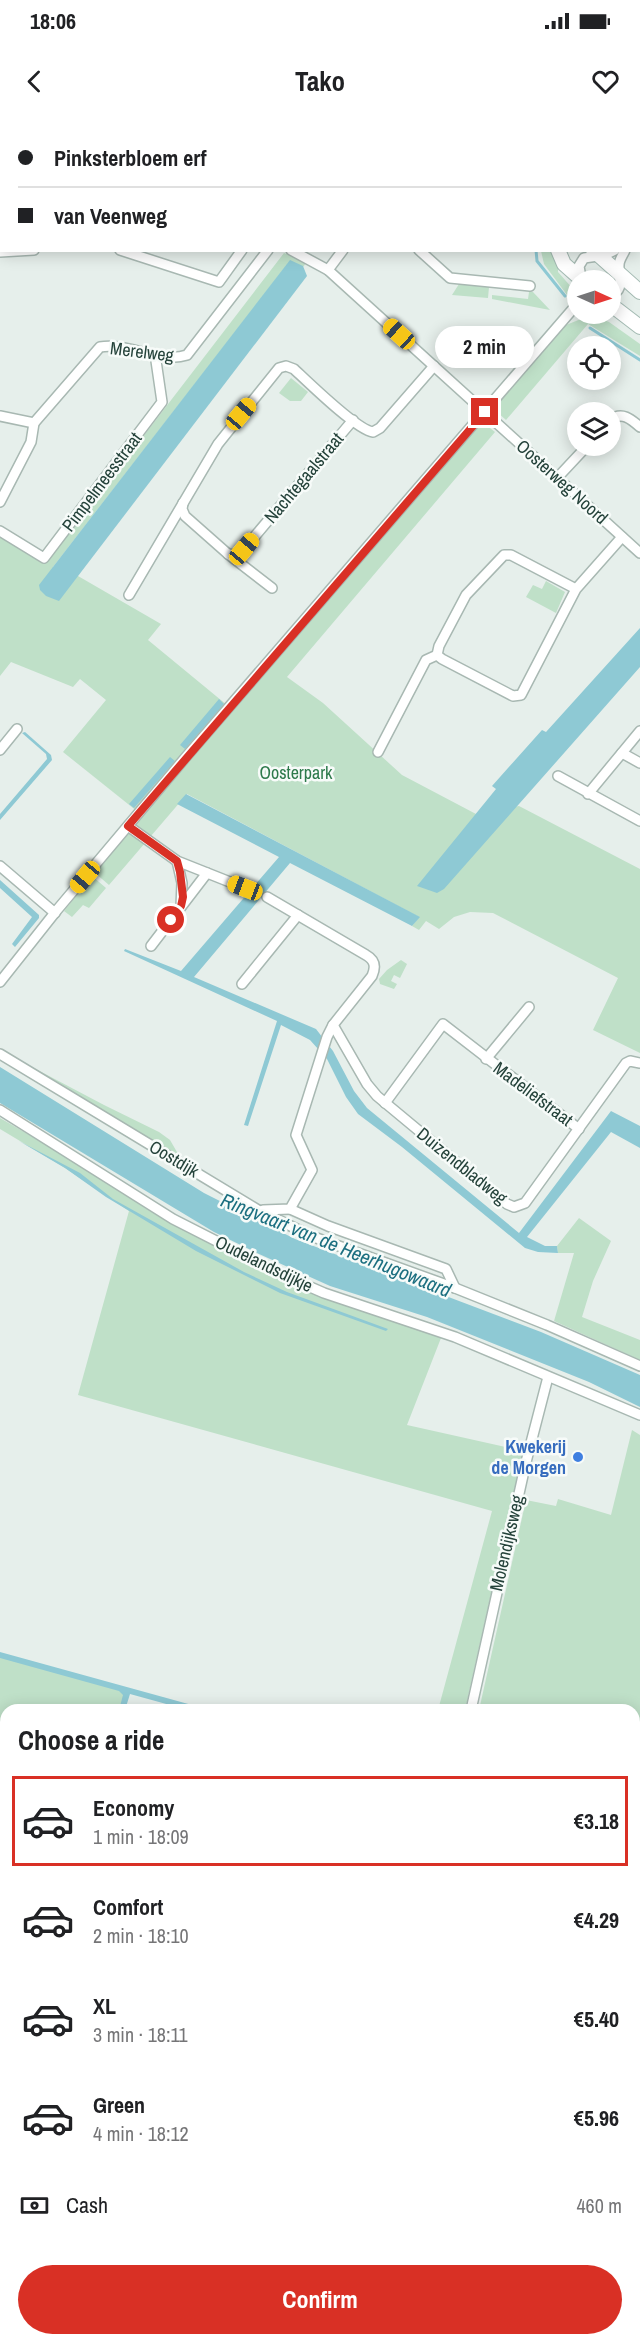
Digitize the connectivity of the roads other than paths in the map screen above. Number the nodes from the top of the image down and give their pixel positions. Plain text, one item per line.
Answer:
1 (126, 252) edge
2 (241, 252) edge
3 (266, 252) edge
4 (295, 252) edge
5 (342, 252) edge
6 (421, 252) edge
7 (559, 252) edge
8 (624, 252) edge
9 (596, 253) edge
10 (328, 270) junction
11 (571, 270) edge
12 (579, 270) edge
13 (616, 270) edge
14 (620, 270) edge
15 (621, 274) edge
16 (530, 286) dead end
17 (640, 292) edge
18 (621, 312) edge
19 (567, 314) edge
20 (567, 315) edge
21 (564, 317) junction
22 (640, 327) edge
23 (155, 354) junction
24 (434, 366) junction
25 (485, 412) junction
26 (0, 416) edge
27 (621, 416) edge
28 (352, 420) junction
29 (34, 423) junction
30 (640, 427) edge
31 (578, 456) edge
32 (558, 477) junction
33 (0, 502) edge
34 (183, 503) junction
35 (0, 531) edge
36 (622, 537) junction
37 (640, 553) edge
38 (228, 554) junction
39 (272, 588) dead end
40 (576, 589) junction
41 (129, 595) dead end
42 (437, 655) junction
43 (17, 729) dead end
44 (640, 731) edge
45 (0, 750) edge
46 (378, 752) dead end
47 (622, 753) junction
48 (640, 763) edge
49 (558, 776) dead end
50 (588, 794) junction
51 (640, 820) edge
52 (128, 826) junction
53 (177, 861) junction
54 (0, 866) edge
55 (207, 873) junction
56 (245, 888) dead end
57 (267, 897) dead end
58 (181, 906) junction
59 (55, 913) junction
60 (298, 915) junction
61 (151, 946) dead end
62 (0, 982) edge
63 (242, 984) dead end
64 (529, 1007) dead end
65 (333, 1025) junction
66 (0, 1054) edge
67 (486, 1059) junction
68 (640, 1063) edge
69 (385, 1103) junction
70 (0, 1110) edge
71 (579, 1129) junction
72 (291, 1209) junction
73 (258, 1210) junction
74 (455, 1288) junction
75 (640, 1366) edge
76 (548, 1377) junction
77 (640, 1415) edge
78 (472, 1704) edge

1 - 2 street
3 - 23 street, Merelweg
4 - 10 street, Oosterweg Noord
5 - 10 street
6 - 16 street
7 - 11 main road
8 - 14 street
9 - 12 street
9 - 13 main road
10 - 24 street, Oosterweg Noord
15 - 17 main road
18 - 22 main road
19 - 21 street
20 - 21 street
21 - 25 street
23 - 29 street, Merelweg
23 - 35 street, Pimpelmeesstraat
24 - 25 street, Oosterweg Noord
24 - 28 street, Nachtegaalstraat
25 - 32 street, Oosterweg Noord
25 - 52 street
26 - 29 street
27 - 30 street
28 - 34 street, Nachtegaalstraat
28 - 38 street, Nachtegaalstraat
29 - 33 street
31 - 32 street
32 - 36 street, Oosterweg Noord
34 - 38 street
34 - 41 street, Nachtegaalstraat
36 - 37 street, Oosterweg Noord
36 - 40 street
38 - 39 street
40 - 42 street
40 - 42 street
42 - 46 street
43 - 45 street
44 - 47 street
47 - 48 street
47 - 50 street
49 - 50 street
50 - 51 street
52 - 53 street
52 - 59 street
53 - 55 street
53 - 58 street
54 - 59 street
55 - 56 street
55 - 58 street
57 - 60 street
58 - 61 street
59 - 62 street
60 - 63 street
60 - 65 street
64 - 67 street, Madeliefstraat
65 - 69 street, Duizendbladweg
65 - 72 street
66 - 73 street, Oostdijk
67 - 69 street, Madeliefstraat
67 - 71 street, Madeliefstraat
68 - 71 street, Duizendbladweg
69 - 71 street, Duizendbladweg
70 - 76 street, Oudelandsdijkje
72 - 73 street
72 - 74 street, Oostdijk
73 - 74 street, Oostdijk
74 - 75 street, Oostdijk
76 - 77 street, Oudelandsdijkje
76 - 78 street, Molendijksweg

